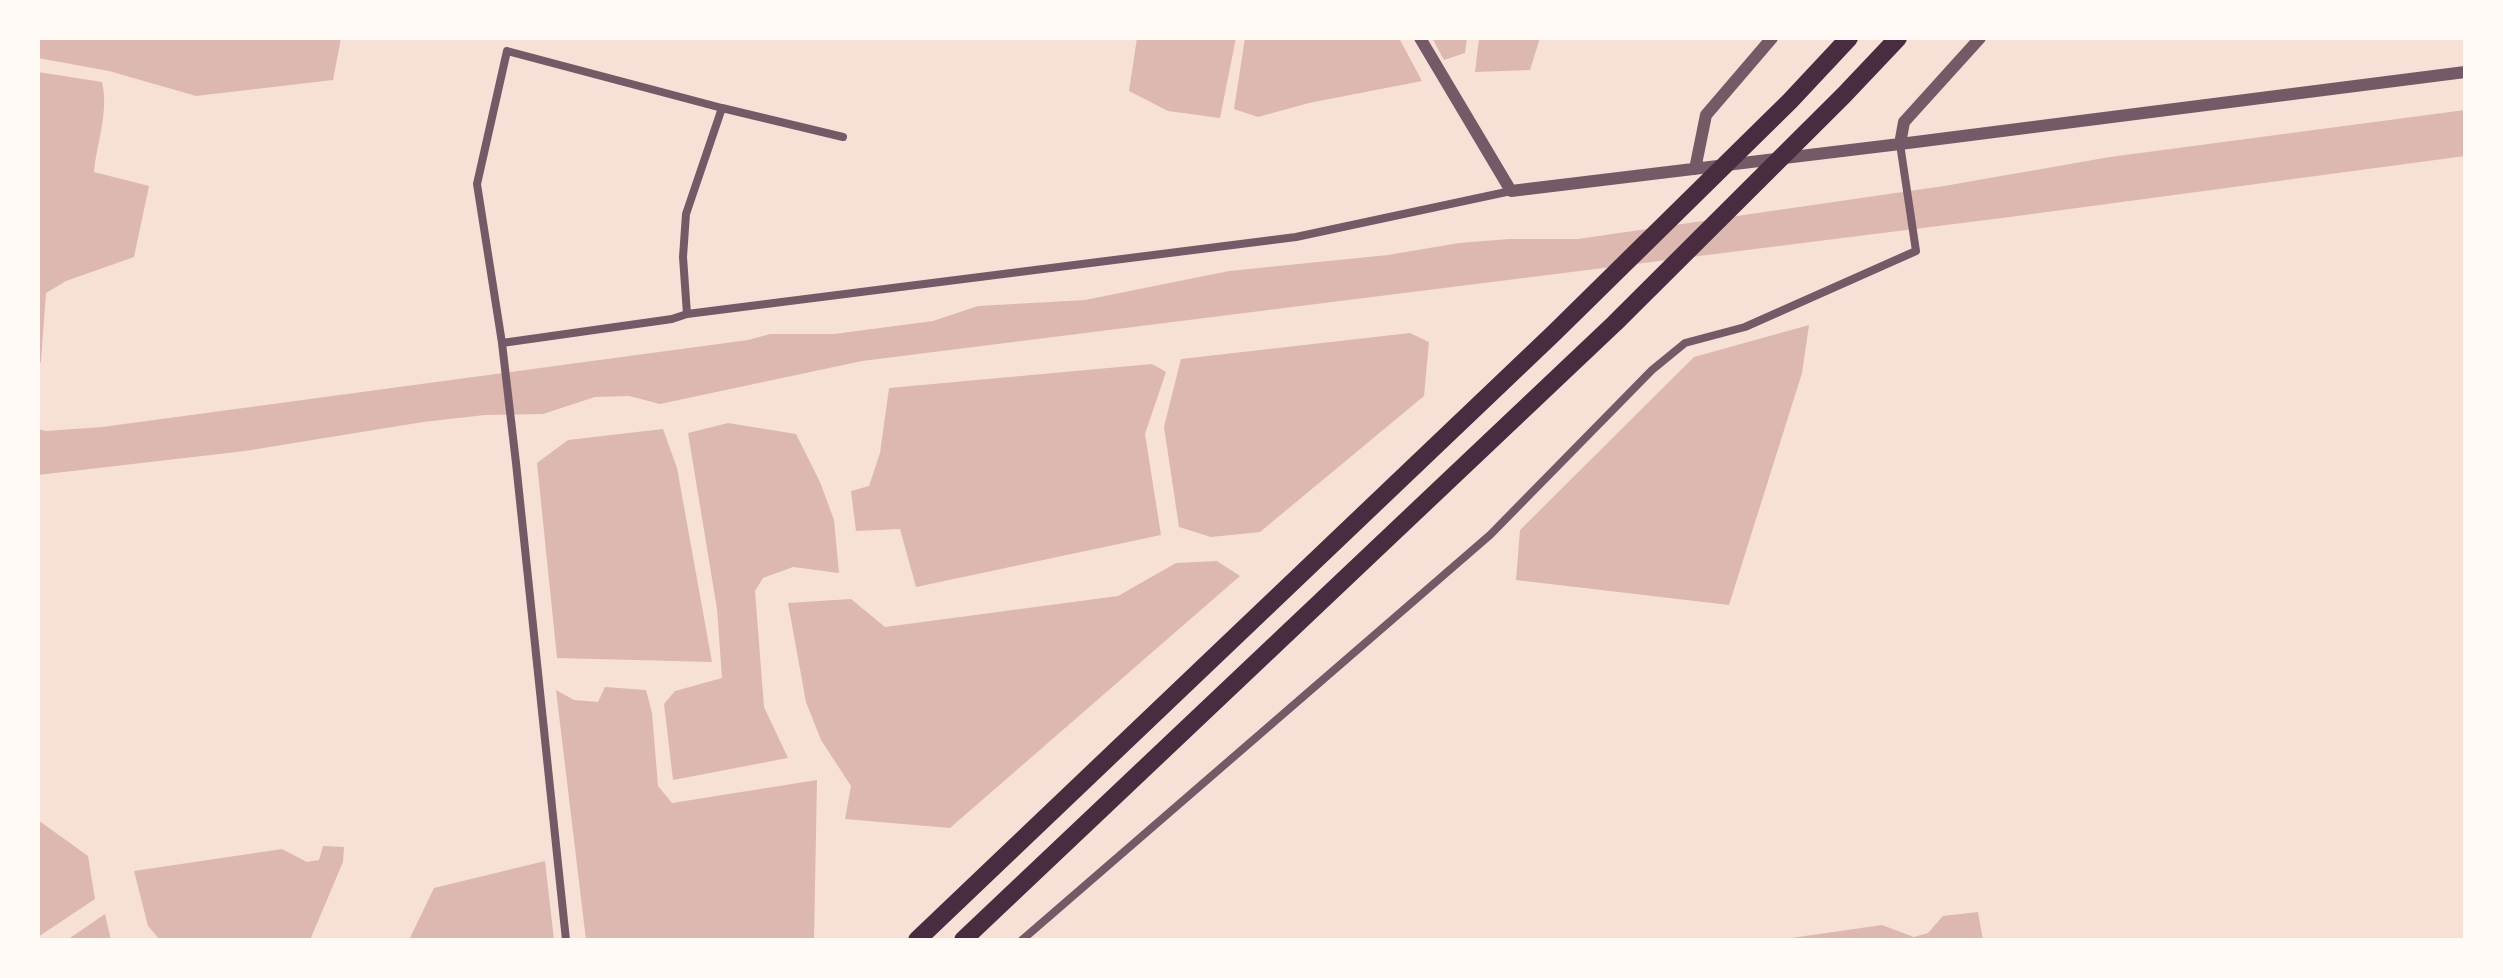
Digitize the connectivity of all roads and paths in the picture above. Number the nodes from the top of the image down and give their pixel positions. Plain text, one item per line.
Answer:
1 (1420, 38) edge
2 (1772, 38) edge
3 (1849, 38) edge
4 (1898, 38) edge
5 (1980, 38) edge
6 (2465, 72) edge
7 (722, 108) junction
8 (843, 137) dead end
9 (1900, 144) junction
10 (1695, 169) junction
11 (1511, 191) junction
12 (687, 314) junction
13 (502, 343) junction
14 (566, 940) edge
15 (917, 940) edge
16 (963, 940) edge
17 (1022, 940) edge

1 - 11 street
2 - 10 street
3 - 15 highway
4 - 16 highway
5 - 9 street
6 - 9 street
7 - 8 street
7 - 12 street
7 - 13 street
9 - 10 street
9 - 17 street
10 - 11 street
11 - 12 street
12 - 13 street
13 - 14 street

